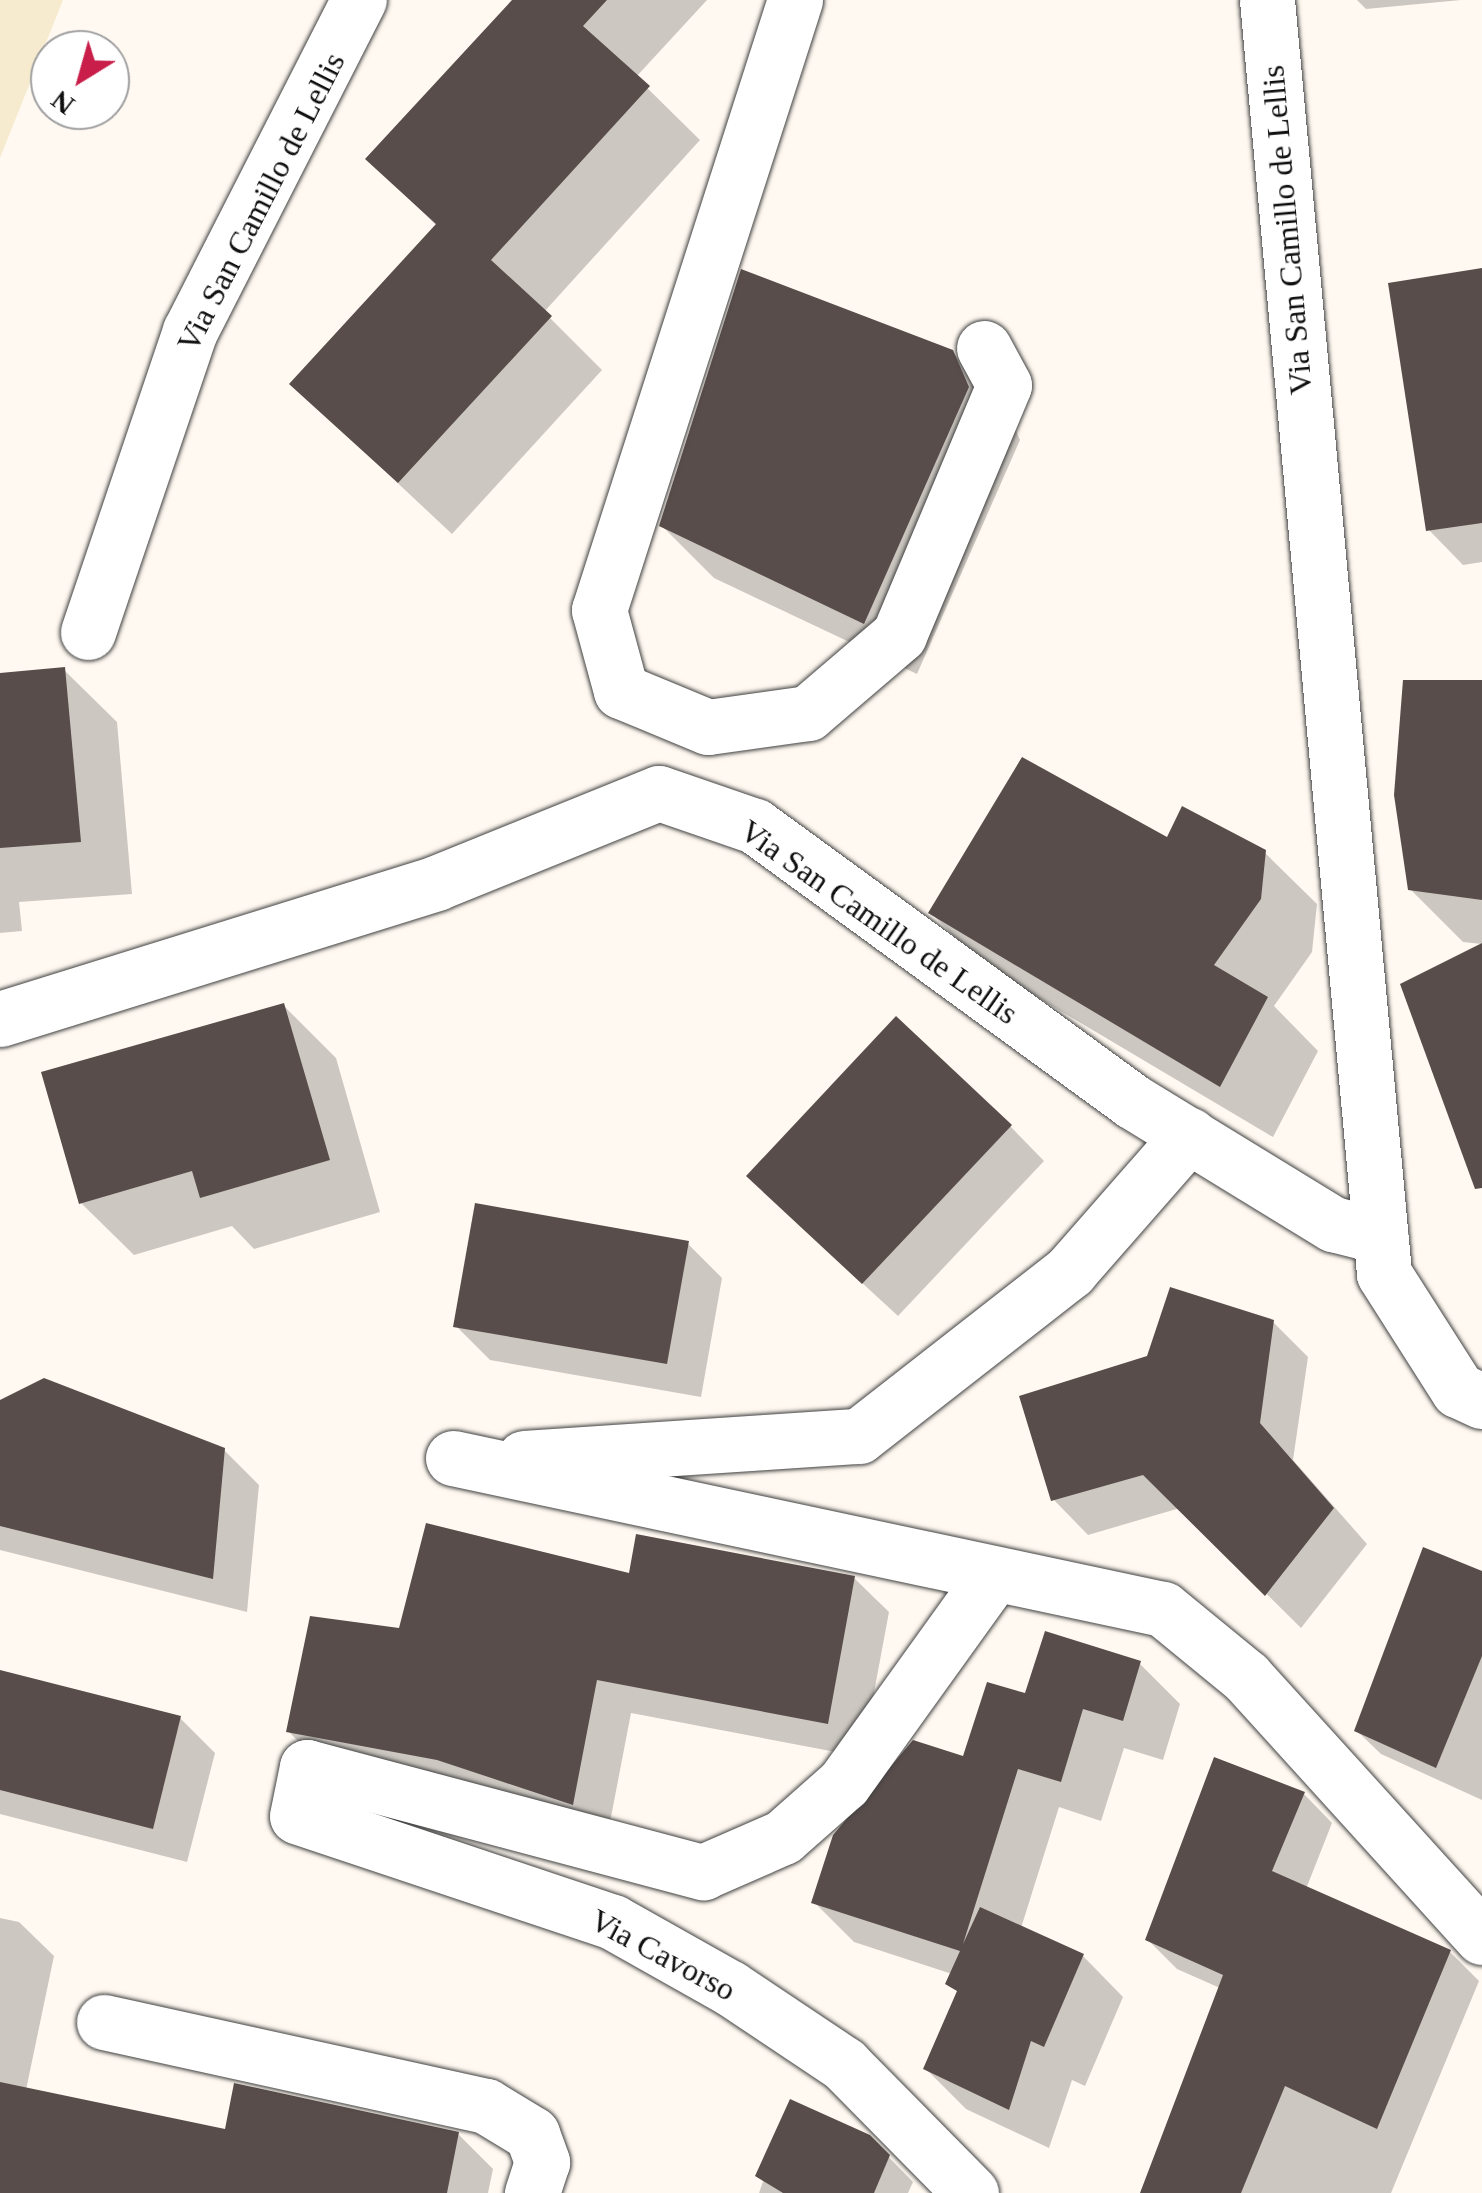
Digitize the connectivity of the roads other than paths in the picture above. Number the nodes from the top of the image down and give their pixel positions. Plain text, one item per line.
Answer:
1 (359, 0) edge
2 (795, 0) edge
3 (1267, 0) edge
4 (984, 348) dead end
5 (88, 632) dead end
6 (0, 1019) edge
7 (1189, 1136) junction
8 (1380, 1236) junction
9 (1482, 1400) edge
10 (994, 1574) junction
11 (1482, 1936) edge
12 (104, 2022) dead end
13 (532, 2193) edge
14 (970, 2193) edge

1 - 5 street, Via San Camillo de Lellis
2 - 4 street
3 - 8 street, Via San Camillo de Lellis
6 - 7 street, Via San Camillo de Lellis
7 - 8 street, Via San Camillo de Lellis
7 - 10 street
8 - 9 street, Via San Camillo de Lellis
10 - 11 street
10 - 14 street, Via Cavorso
12 - 13 street

